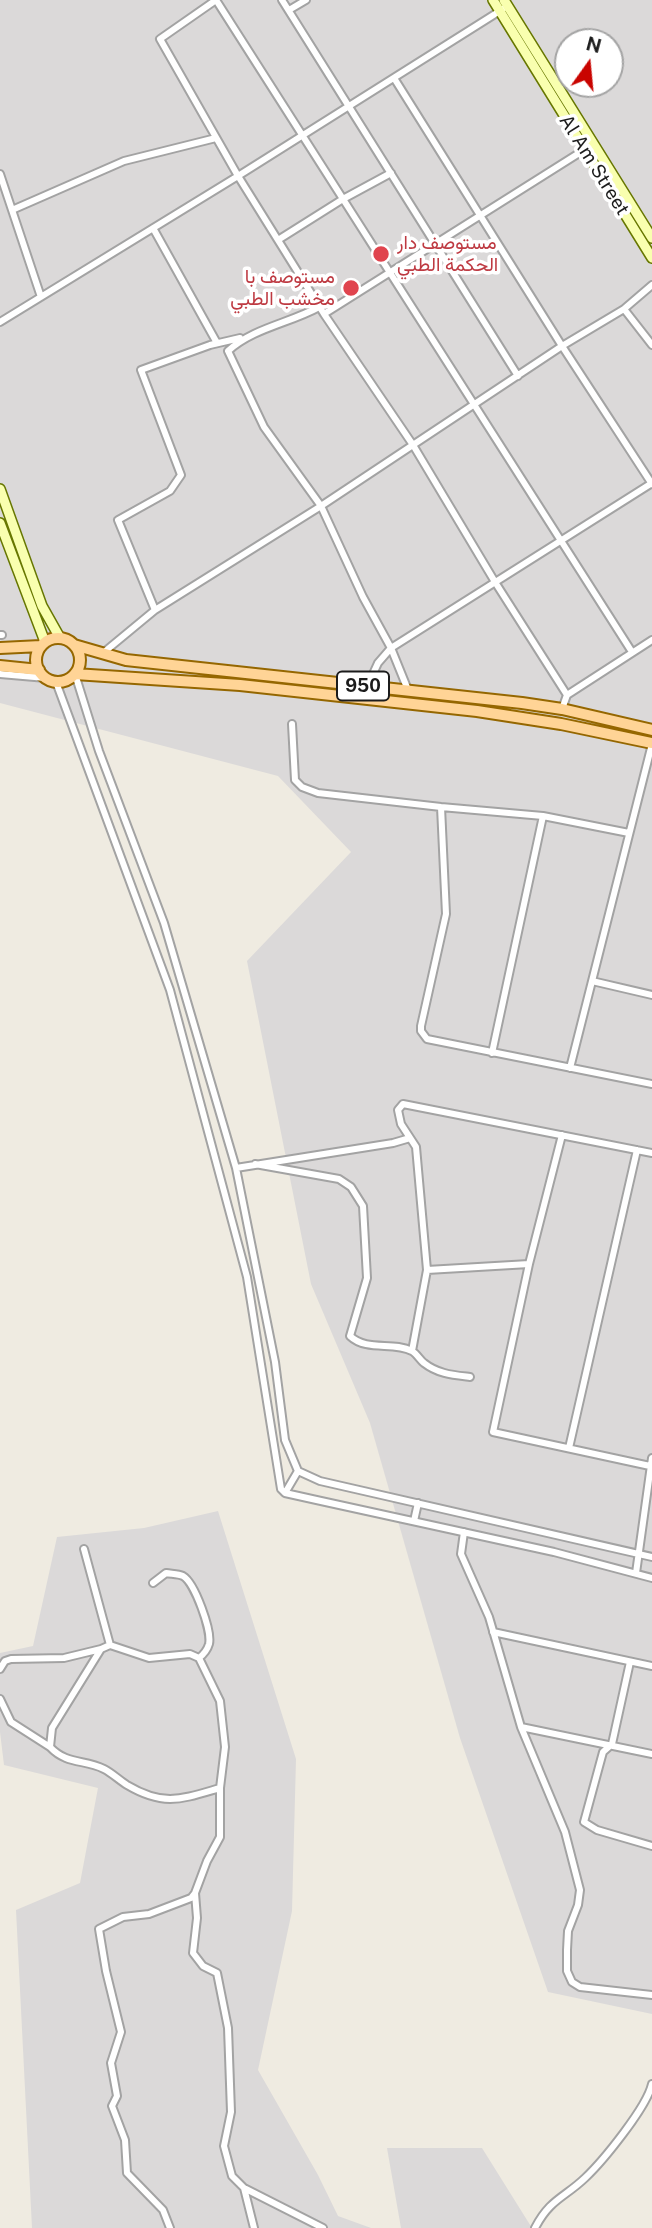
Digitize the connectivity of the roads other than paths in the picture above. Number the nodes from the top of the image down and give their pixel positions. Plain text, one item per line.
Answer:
1 (216, 0) edge
2 (282, 0) edge
3 (306, 0) edge
4 (492, 0) edge
5 (504, 6) edge
6 (289, 10) junction
7 (394, 78) junction
8 (348, 105) junction
9 (303, 135) junction
10 (216, 138) junction
11 (584, 150) junction
12 (391, 173) junction
13 (0, 174) edge
14 (237, 176) junction
15 (343, 199) junction
16 (12, 210) junction
17 (479, 214) junction
18 (153, 228) junction
19 (652, 238) edge
20 (278, 240) junction
21 (435, 243) junction
22 (652, 258) edge
23 (390, 273) junction
24 (652, 285) edge
25 (41, 297) junction
26 (319, 307) junction
27 (624, 309) junction
28 (324, 314) junction
29 (0, 322) edge
30 (242, 338) junction
31 (217, 343) junction
32 (652, 345) edge
33 (562, 346) junction
34 (518, 376) junction
35 (473, 405) junction
36 (413, 445) junction
37 (652, 483) edge
38 (0, 489) edge
39 (321, 506) junction
40 (0, 523) edge
41 (561, 540) junction
42 (495, 583) junction
43 (155, 610) junction
44 (60, 638) junction
45 (652, 640) edge
46 (43, 644) junction
47 (74, 645) junction
48 (0, 648) edge
49 (391, 648) junction
50 (632, 652) junction
51 (102, 654) junction
52 (0, 666) edge
53 (0, 674) edge
54 (75, 674) junction
55 (47, 677) junction
56 (367, 687) junction
57 (408, 691) junction
58 (567, 695) junction
59 (407, 703) junction
60 (562, 709) junction
61 (292, 724) dead end
62 (652, 730) edge
63 (652, 744) edge
64 (440, 807) junction
65 (543, 816) junction
66 (629, 833) junction
67 (592, 981) junction
68 (652, 995) edge
69 (492, 1053) junction
70 (570, 1068) junction
71 (652, 1084) edge
72 (562, 1135) junction
73 (410, 1138) junction
74 (637, 1150) junction
75 (652, 1153) edge
76 (255, 1164) junction
77 (236, 1168) junction
78 (237, 1181) junction
79 (222, 1184) junction
80 (528, 1264) junction
81 (427, 1270) junction
82 (412, 1351) junction
83 (470, 1377) dead end
84 (569, 1448) junction
85 (652, 1458) edge
86 (650, 1466) edge
87 (299, 1471) junction
88 (285, 1493) junction
89 (418, 1503) junction
90 (414, 1521) junction
91 (464, 1532) junction
92 (558, 1536) junction
93 (84, 1549) dead end
94 (554, 1552) junction
95 (637, 1554) junction
96 (652, 1557) edge
97 (636, 1573) junction
98 (652, 1578) edge
99 (153, 1583) dead end
100 (493, 1632) junction
101 (110, 1645) junction
102 (101, 1649) junction
103 (199, 1658) junction
104 (630, 1662) junction
105 (652, 1666) edge
106 (0, 1669) edge
107 (0, 1699) edge
108 (521, 1727) junction
109 (612, 1744) junction
110 (50, 1747) junction
111 (652, 1754) edge
112 (220, 1788) junction
113 (652, 1846) edge
114 (195, 1894) junction
115 (652, 1995) edge
116 (652, 2084) edge
117 (244, 2188) junction
118 (170, 2228) edge
119 (254, 2228) edge
120 (323, 2228) edge
121 (535, 2228) edge

1 - 9 street
1 - 10 street
2 - 6 street
3 - 6 street
4 - 5 main road, Al Am Street
5 - 7 street
5 - 11 main road, Al Am Street
5 - 19 main road, Al Am Street
6 - 8 street
7 - 8 street
7 - 17 street
8 - 9 street
8 - 12 street
9 - 14 street
9 - 15 street
10 - 14 street
10 - 16 street
11 - 17 street
11 - 22 main road, Al Am Street
12 - 15 street
12 - 21 street
13 - 16 street
14 - 18 street
14 - 20 street
15 - 20 street
15 - 23 street
16 - 25 street
17 - 21 street
17 - 33 street
18 - 25 street
18 - 31 street
20 - 26 street
21 - 23 street
21 - 34 street
23 - 28 street
23 - 35 street
24 - 27 street
25 - 29 street
26 - 28 street
26 - 30 street
27 - 32 street
27 - 33 street
28 - 36 street
30 - 31 street
30 - 39 street
31 - 43 street
33 - 34 street
33 - 37 street
34 - 35 street
35 - 36 street
35 - 41 street
36 - 39 street
36 - 42 street
37 - 41 street
38 - 44 main road
39 - 43 street
39 - 49 street
40 - 46 main road
41 - 42 street
41 - 50 street
42 - 49 street
42 - 58 street
43 - 51 street
44 - 46 main road
44 - 47 main road
45 - 50 street
46 - 48 main road
46 - 55 main road
47 - 51 main road, 950 / 950
47 - 54 main road
49 - 56 street
49 - 57 street
50 - 58 street
51 - 56 main road, 950 / 950
52 - 55 main road
53 - 55 street
54 - 55 main road
54 - 59 main road, 950
54 - 77 street
55 - 79 street
56 - 57 main road, 950 / 950
57 - 59 main road
57 - 60 main road, 950 / 950
58 - 60 street
59 - 63 main road, 950
60 - 62 main road, 950 / 950
61 - 64 street
63 - 66 street
64 - 65 street
64 - 69 street
65 - 66 street
65 - 69 street
66 - 67 street
67 - 68 street
67 - 70 street
69 - 70 street
70 - 71 street
72 - 73 street
72 - 74 street
72 - 80 street
73 - 76 street
73 - 81 street
74 - 75 street
74 - 84 street
76 - 77 street
76 - 82 street
77 - 78 street
78 - 79 street
78 - 87 street
79 - 88 street
80 - 81 street
80 - 84 street
81 - 82 street
82 - 83 street
84 - 86 street
85 - 86 street
86 - 95 street
87 - 88 street
87 - 89 street
88 - 90 street
89 - 90 street
89 - 92 street
90 - 91 street
91 - 94 street
91 - 100 street
92 - 94 street
92 - 95 street
93 - 101 street
94 - 97 street
95 - 96 street
95 - 97 street
97 - 98 street
99 - 103 street
100 - 104 street
100 - 108 street
101 - 102 street
101 - 103 street
102 - 106 street
102 - 110 street
103 - 112 street
104 - 105 street
104 - 109 street
107 - 110 street
108 - 109 street
108 - 115 street
109 - 111 street
109 - 113 street
110 - 112 street
112 - 114 street
114 - 117 street
114 - 118 street
116 - 121 street
117 - 119 street
117 - 120 street

